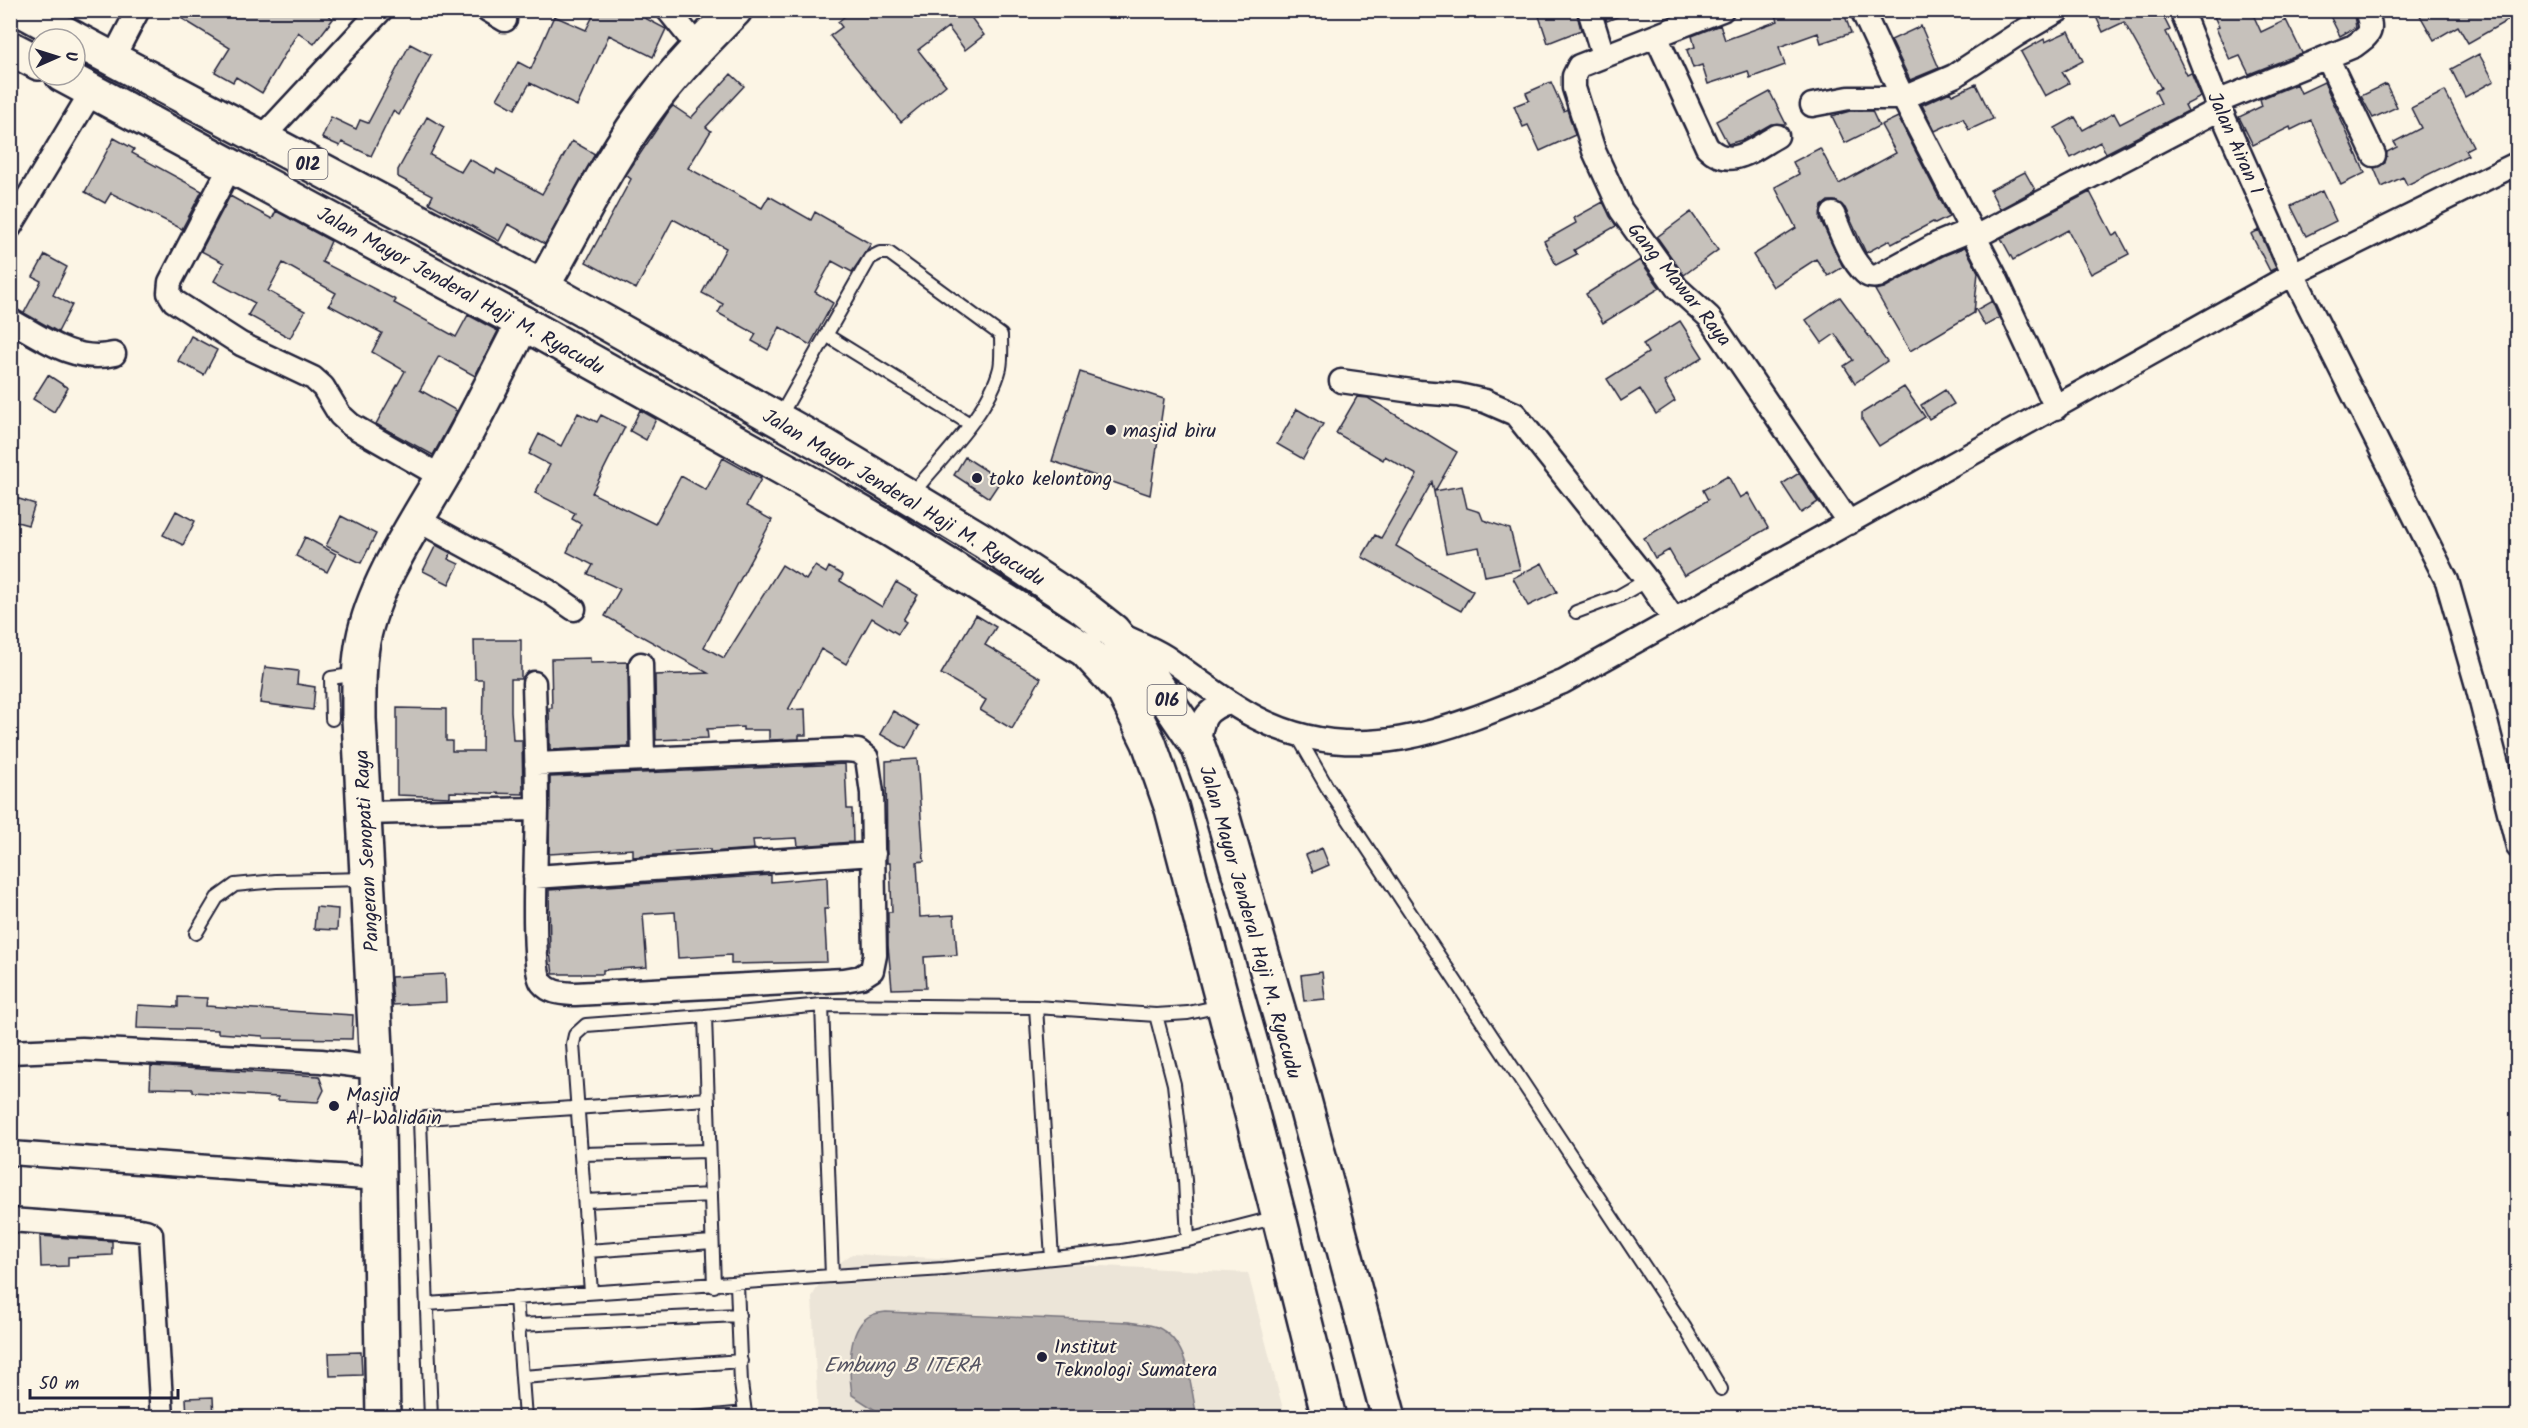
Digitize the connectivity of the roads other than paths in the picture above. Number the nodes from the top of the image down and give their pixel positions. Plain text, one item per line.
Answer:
1 (22, 10) edge
2 (138, 10) edge
3 (381, 10) edge
4 (668, 10) edge
5 (735, 10) edge
6 (1589, 10) edge
7 (1722, 10) edge
8 (1862, 10) edge
9 (2059, 10) edge
10 (2181, 10) edge
11 (2366, 10) edge
12 (53, 27) edge
13 (1656, 36) junction
14 (87, 46) edge
15 (698, 47) junction
16 (10, 48) edge
17 (1603, 55) junction
18 (27, 57) edge
19 (2327, 57) junction
20 (112, 60) junction
21 (84, 87) edge
22 (92, 91) junction
23 (1903, 98) junction
24 (1812, 105) dead end
25 (2218, 106) junction
26 (1777, 136) dead end
27 (261, 139) junction
28 (2374, 155) dead end
29 (2517, 163) edge
30 (231, 165) junction
31 (1833, 214) dead end
32 (10, 227) edge
33 (1973, 233) junction
34 (2294, 274) junction
35 (542, 287) junction
36 (10, 320) edge
37 (523, 323) junction
38 (826, 335) junction
39 (114, 354) dead end
40 (1341, 381) dead end
41 (2056, 408) junction
42 (778, 420) junction
43 (970, 424) junction
44 (442, 477) junction
45 (910, 495) junction
46 (416, 519) junction
47 (1849, 523) junction
48 (891, 530) junction
49 (1647, 580) junction
50 (574, 609) dead end
51 (1576, 612) dead end
52 (1674, 620) junction
53 (1113, 631) junction
54 (641, 664) dead end
55 (359, 674) junction
56 (534, 683) dead end
57 (1229, 702) junction
58 (332, 719) dead end
59 (1297, 735) junction
60 (1198, 746) junction
61 (643, 759) junction
62 (536, 764) junction
63 (537, 809) junction
64 (364, 813) junction
65 (2517, 847) edge
66 (874, 854) junction
67 (535, 877) junction
68 (367, 879) junction
69 (196, 933) dead end
70 (822, 1005) junction
71 (1222, 1006) junction
72 (1036, 1007) junction
73 (1156, 1015) junction
74 (705, 1016) junction
75 (10, 1052) edge
76 (377, 1068) junction
77 (707, 1099) junction
78 (578, 1107) junction
79 (709, 1150) junction
80 (10, 1153) edge
81 (581, 1154) junction
82 (380, 1179) junction
83 (711, 1195) junction
84 (585, 1201) junction
85 (1279, 1217) junction
86 (10, 1220) edge
87 (1188, 1240) junction
88 (712, 1242) junction
89 (588, 1251) junction
90 (1052, 1258) junction
91 (832, 1276) junction
92 (737, 1284) junction
93 (714, 1286) junction
94 (591, 1292) junction
95 (516, 1298) junction
96 (427, 1304) junction
97 (739, 1315) junction
98 (518, 1325) junction
99 (741, 1361) junction
100 (522, 1377) junction
101 (1721, 1389) dead end
102 (745, 1415) edge
103 (162, 1418) edge
104 (382, 1418) edge
105 (431, 1418) edge
106 (525, 1418) edge
107 (694, 1418) edge
108 (1329, 1418) edge
109 (1389, 1418) edge

1 - 12 main road, Jalan Mayor Jenderal Haji M. Ryacudu / 012
2 - 20 street
3 - 27 street
4 - 15 street
5 - 15 main road
6 - 17 street
7 - 13 street, Gang Mawar Raya
8 - 23 street
9 - 23 street
10 - 25 street, Jalan Airan I
11 - 19 street
13 - 17 street, Gang Mawar Raya
13 - 26 street
14 - 20 main road, Jalan Mayor Jenderal Haji M. Ryacudu / 012
15 - 35 main road
16 - 18 main road
17 - 47 street, Gang Mawar Raya
19 - 25 street
19 - 28 street
20 - 27 main road, Jalan Mayor Jenderal Haji M. Ryacudu / 012
21 - 22 main road, Jalan Mayor Jenderal Haji M. Ryacudu / 012
22 - 30 main road, Jalan Mayor Jenderal Haji M. Ryacudu / 012
22 - 32 street
23 - 24 street
23 - 33 street
25 - 33 street
25 - 34 street, Jalan Airan I
27 - 35 main road, Jalan Mayor Jenderal Haji M. Ryacudu / 012
29 - 34 street
30 - 37 main road, Jalan Mayor Jenderal Haji M. Ryacudu / 012
30 - 44 street
31 - 33 street
33 - 41 street
34 - 41 street
34 - 65 street, Jalan Airan I
35 - 42 main road, Jalan Mayor Jenderal Haji M. Ryacudu / 016
36 - 39 street
37 - 44 main road, Pangeran Senopati Raya
37 - 48 main road, Jalan Mayor Jenderal Haji M. Ryacudu / 016
38 - 42 lane
38 - 43 lane
38 - 43 lane
40 - 49 street
41 - 47 street
42 - 45 main road, Jalan Mayor Jenderal Haji M. Ryacudu / 016
43 - 45 lane
44 - 46 main road, Pangeran Senopati Raya
45 - 48 main road
45 - 53 main road, Jalan Mayor Jenderal Haji M. Ryacudu / 016
46 - 50 street
46 - 55 main road, Pangeran Senopati Raya
47 - 52 street
48 - 71 main road, Jalan Mayor Jenderal Haji M. Ryacudu / 016
49 - 51 lane
49 - 52 street
52 - 59 street
53 - 57 street
53 - 60 main road, Jalan Mayor Jenderal Haji M. Ryacudu / 016
54 - 61 street
55 - 58 lane
55 - 64 main road, Pangeran Senopati Raya
56 - 62 street
57 - 59 street
57 - 60 street
59 - 101 lane
60 - 109 main road, Jalan Mayor Jenderal Haji M. Ryacudu / 016
61 - 62 street
61 - 66 street
62 - 63 street
63 - 64 street
63 - 67 street
64 - 68 main road, Pangeran Senopati Raya
66 - 67 street
66 - 67 street
68 - 69 lane
68 - 76 main road, Pangeran Senopati Raya
70 - 72 lane
70 - 74 lane
70 - 91 lane
71 - 73 lane
71 - 85 main road, Jalan Mayor Jenderal Haji M. Ryacudu / 016
72 - 73 lane
72 - 90 lane
73 - 87 lane
74 - 77 lane
74 - 78 lane
75 - 76 street
76 - 82 main road, Pangeran Senopati Raya
77 - 78 lane
77 - 79 lane
78 - 81 lane
78 - 96 lane
79 - 81 lane
79 - 83 lane
80 - 82 street
81 - 84 lane
82 - 104 main road, Pangeran Senopati Raya
83 - 84 lane
83 - 88 lane
84 - 89 lane
85 - 87 lane
85 - 108 main road, Jalan Mayor Jenderal Haji M. Ryacudu / 016
86 - 103 street
87 - 90 lane
88 - 89 lane
88 - 93 lane
89 - 94 lane
90 - 91 lane
91 - 92 lane
92 - 93 lane
92 - 97 lane
93 - 94 lane
94 - 95 lane
95 - 96 lane
95 - 98 lane
96 - 105 lane
97 - 98 lane
97 - 99 lane
98 - 100 lane
99 - 100 lane
99 - 102 lane
100 - 106 lane
102 - 107 lane

